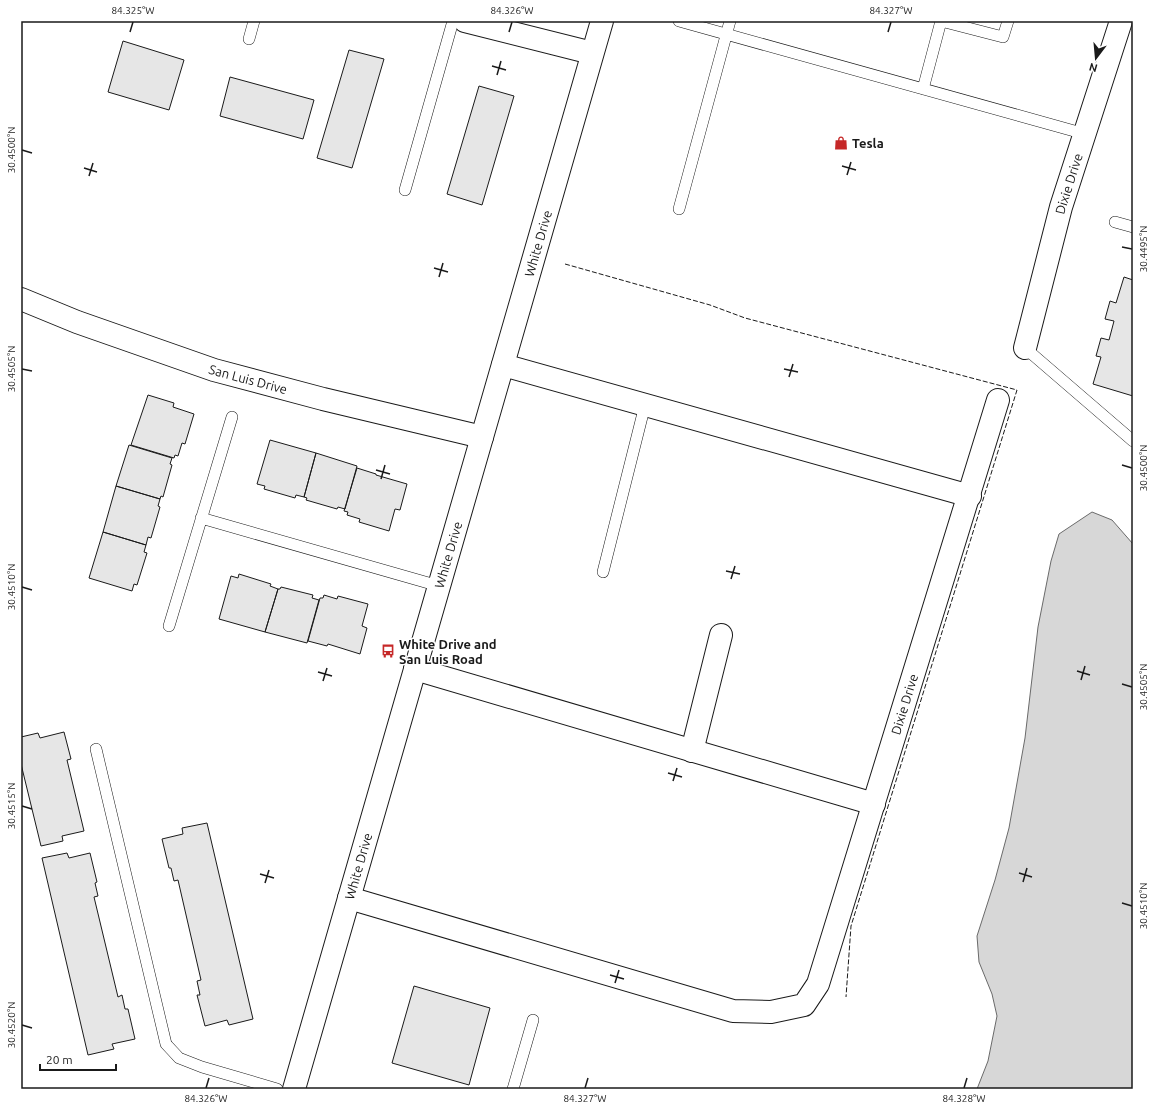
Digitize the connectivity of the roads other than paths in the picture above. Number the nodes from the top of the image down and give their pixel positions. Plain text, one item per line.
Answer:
1 (254, 21) edge
2 (463, 21) edge
3 (602, 21) edge
4 (680, 21) edge
5 (730, 21) edge
6 (940, 21) edge
7 (1008, 21) edge
8 (1121, 21) edge
9 (726, 34) junction
10 (249, 39) dead end
11 (592, 53) junction
12 (922, 89) junction
13 (1085, 134) junction
14 (405, 190) dead end
15 (679, 209) dead end
16 (1115, 222) dead end
17 (1133, 227) edge
18 (21, 299) edge
19 (1025, 348) joint
20 (503, 365) junction
21 (998, 400) dead end
22 (645, 405) junction
23 (232, 417) dead end
24 (482, 437) junction
25 (1133, 441) edge
26 (970, 496) junction
27 (201, 518) junction
28 (603, 572) dead end
29 (439, 586) junction
30 (168, 626) dead end
31 (720, 635) dead end
32 (415, 669) junction
33 (96, 750) dead end
34 (692, 751) junction
35 (874, 804) junction
36 (349, 898) junction
37 (533, 1020) dead end
38 (290, 1089) edge
39 (513, 1089) edge

1 - 10 lane
2 - 11 street
2 - 14 lane
3 - 11 street, White Drive
4 - 9 lane
5 - 9 lane
6 - 7 lane
6 - 12 lane
8 - 13 street, Dixie Drive
9 - 12 lane
9 - 15 lane
11 - 20 street, White Drive
12 - 13 lane
13 - 19 street, Dixie Drive
16 - 17 lane
18 - 24 street, San Luis Drive
19 - 25 lane
20 - 22 street
20 - 24 street, White Drive
21 - 26 street, Dixie Drive
22 - 26 street
22 - 28 lane
23 - 27 lane
24 - 29 street, White Drive
26 - 35 street, Dixie Drive
27 - 29 lane
27 - 30 lane
29 - 32 street, White Drive
31 - 34 street
32 - 34 street
32 - 36 street, White Drive
33 - 38 lane
34 - 35 street
35 - 36 street, Dixie Drive
36 - 38 street, White Drive
37 - 39 lane

